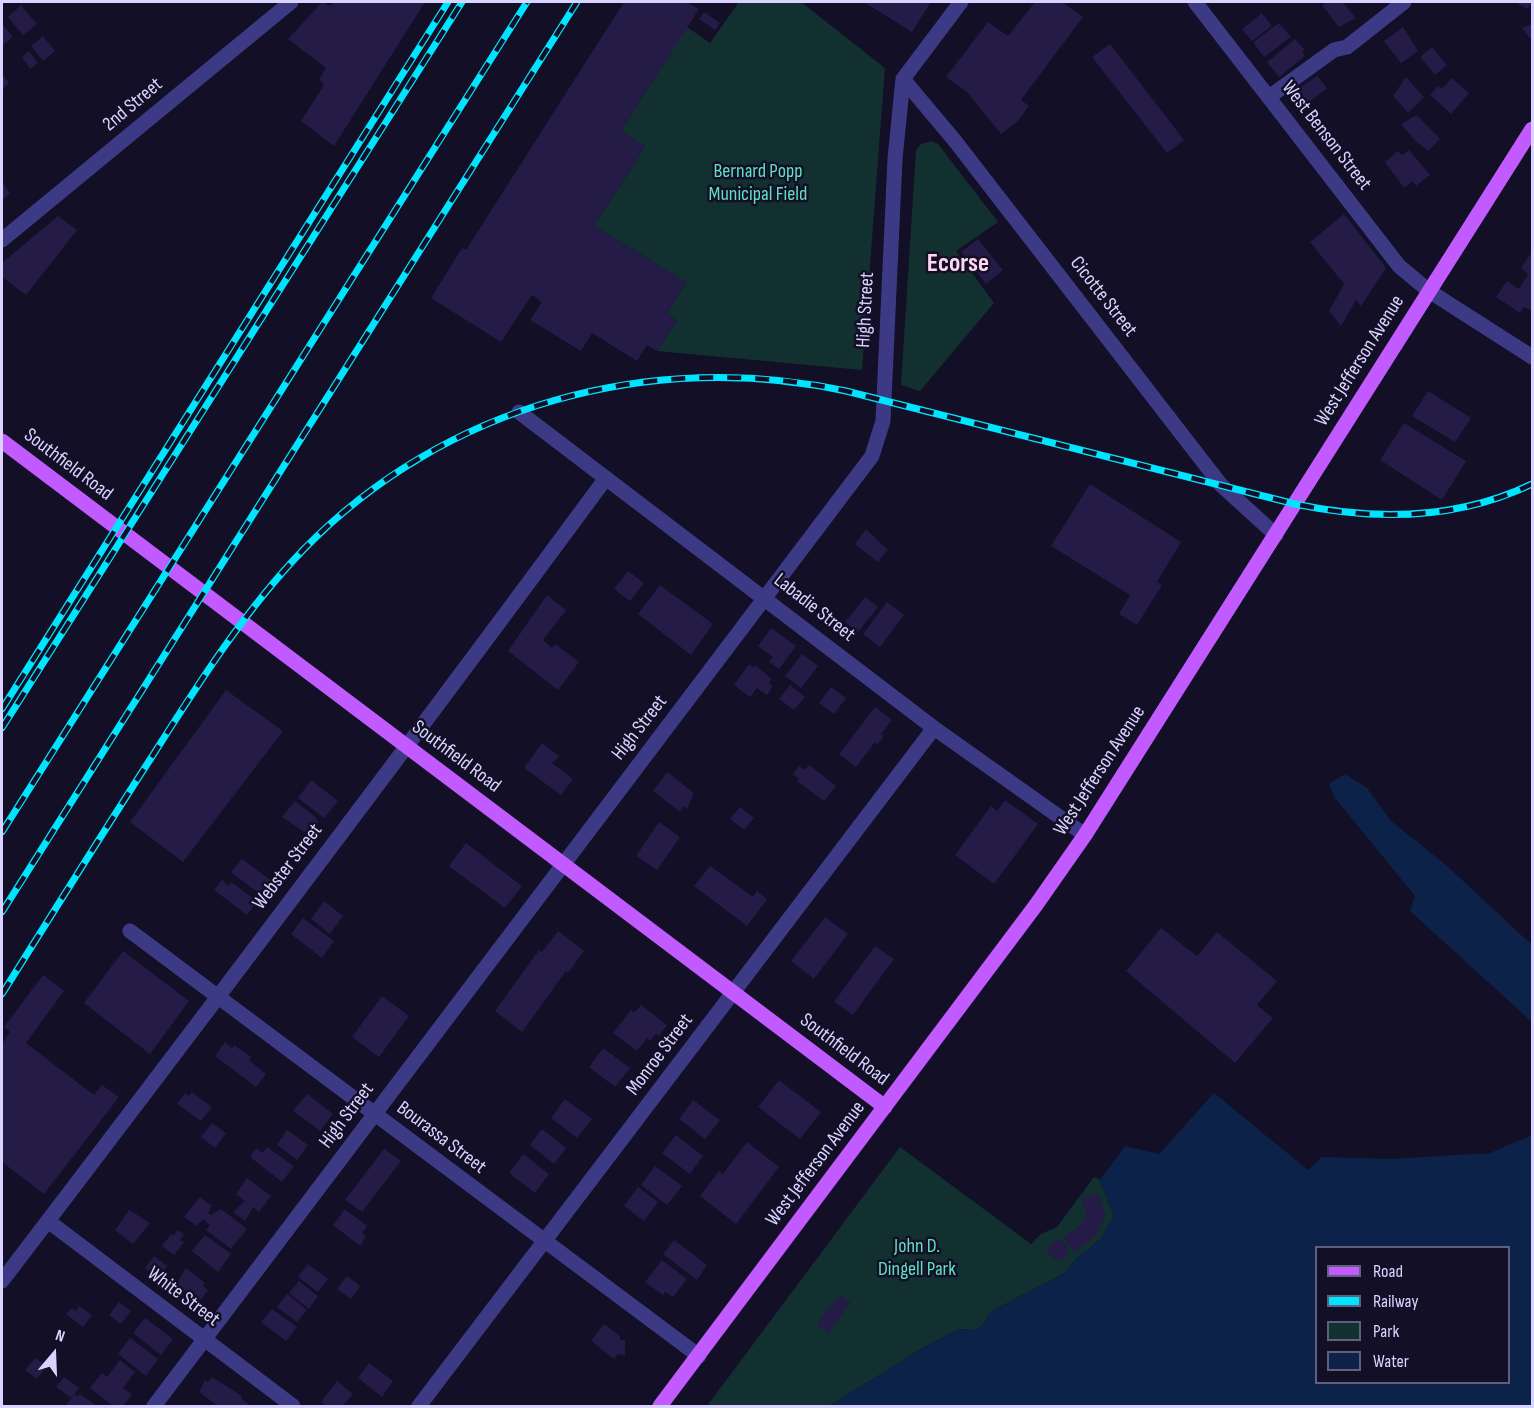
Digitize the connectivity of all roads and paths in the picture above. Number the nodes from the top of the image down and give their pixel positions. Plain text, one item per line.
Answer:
1 (291, 2) edge
2 (961, 2) edge
3 (1195, 2) edge
4 (1404, 2) edge
5 (903, 79) junction
6 (1269, 97) junction
7 (1533, 129) edge
8 (2, 240) edge
9 (1429, 291) junction
10 (1533, 357) edge
11 (519, 412) dead end
12 (2, 441) edge
13 (606, 478) junction
14 (1276, 535) junction
15 (767, 598) junction
16 (934, 728) junction
17 (408, 747) junction
18 (1084, 835) junction
19 (563, 865) junction
20 (130, 931) dead end
21 (733, 993) junction
22 (217, 995) junction
23 (885, 1107) junction
24 (375, 1113) junction
25 (48, 1221) junction
26 (544, 1242) junction
27 (2, 1281) edge
28 (204, 1341) junction
29 (699, 1356) junction
30 (154, 1407) edge
31 (293, 1407) edge
32 (419, 1407) edge
33 (660, 1407) edge

1 - 8 street, 2nd Street
2 - 5 street
3 - 6 street, West Benson Street
4 - 6 street
5 - 14 street, Cicotte Street
5 - 15 street, High Street
6 - 9 street, West Benson Street
7 - 9 main road, West Jefferson Avenue
9 - 10 street, West Benson Street
9 - 14 main road, West Jefferson Avenue
11 - 13 street, Labadie Street
12 - 17 main road, Southfield Road
13 - 15 street, Labadie Street
13 - 17 street, Webster Street
14 - 18 main road, West Jefferson Avenue
15 - 16 street, Labadie Street
15 - 19 street, High Street
16 - 18 street, Labadie Street
16 - 21 street, Monroe Street
17 - 19 main road, Southfield Road
17 - 22 street, Webster Street
18 - 23 main road, West Jefferson Avenue
19 - 21 main road, Southfield Road
19 - 24 street, High Street
20 - 22 street, Bourassa Street
21 - 23 main road, Southfield Road
21 - 26 street, Monroe Street
22 - 24 street, Bourassa Street
22 - 25 street, Webster Street
23 - 29 main road, West Jefferson Avenue
24 - 26 street, Bourassa Street
24 - 28 street, High Street
25 - 27 street, Webster Street
25 - 28 street, White Street
26 - 29 street, Bourassa Street
26 - 32 street, Monroe Street
28 - 30 street, High Street
28 - 31 street, White Street
29 - 33 main road, West Jefferson Avenue

